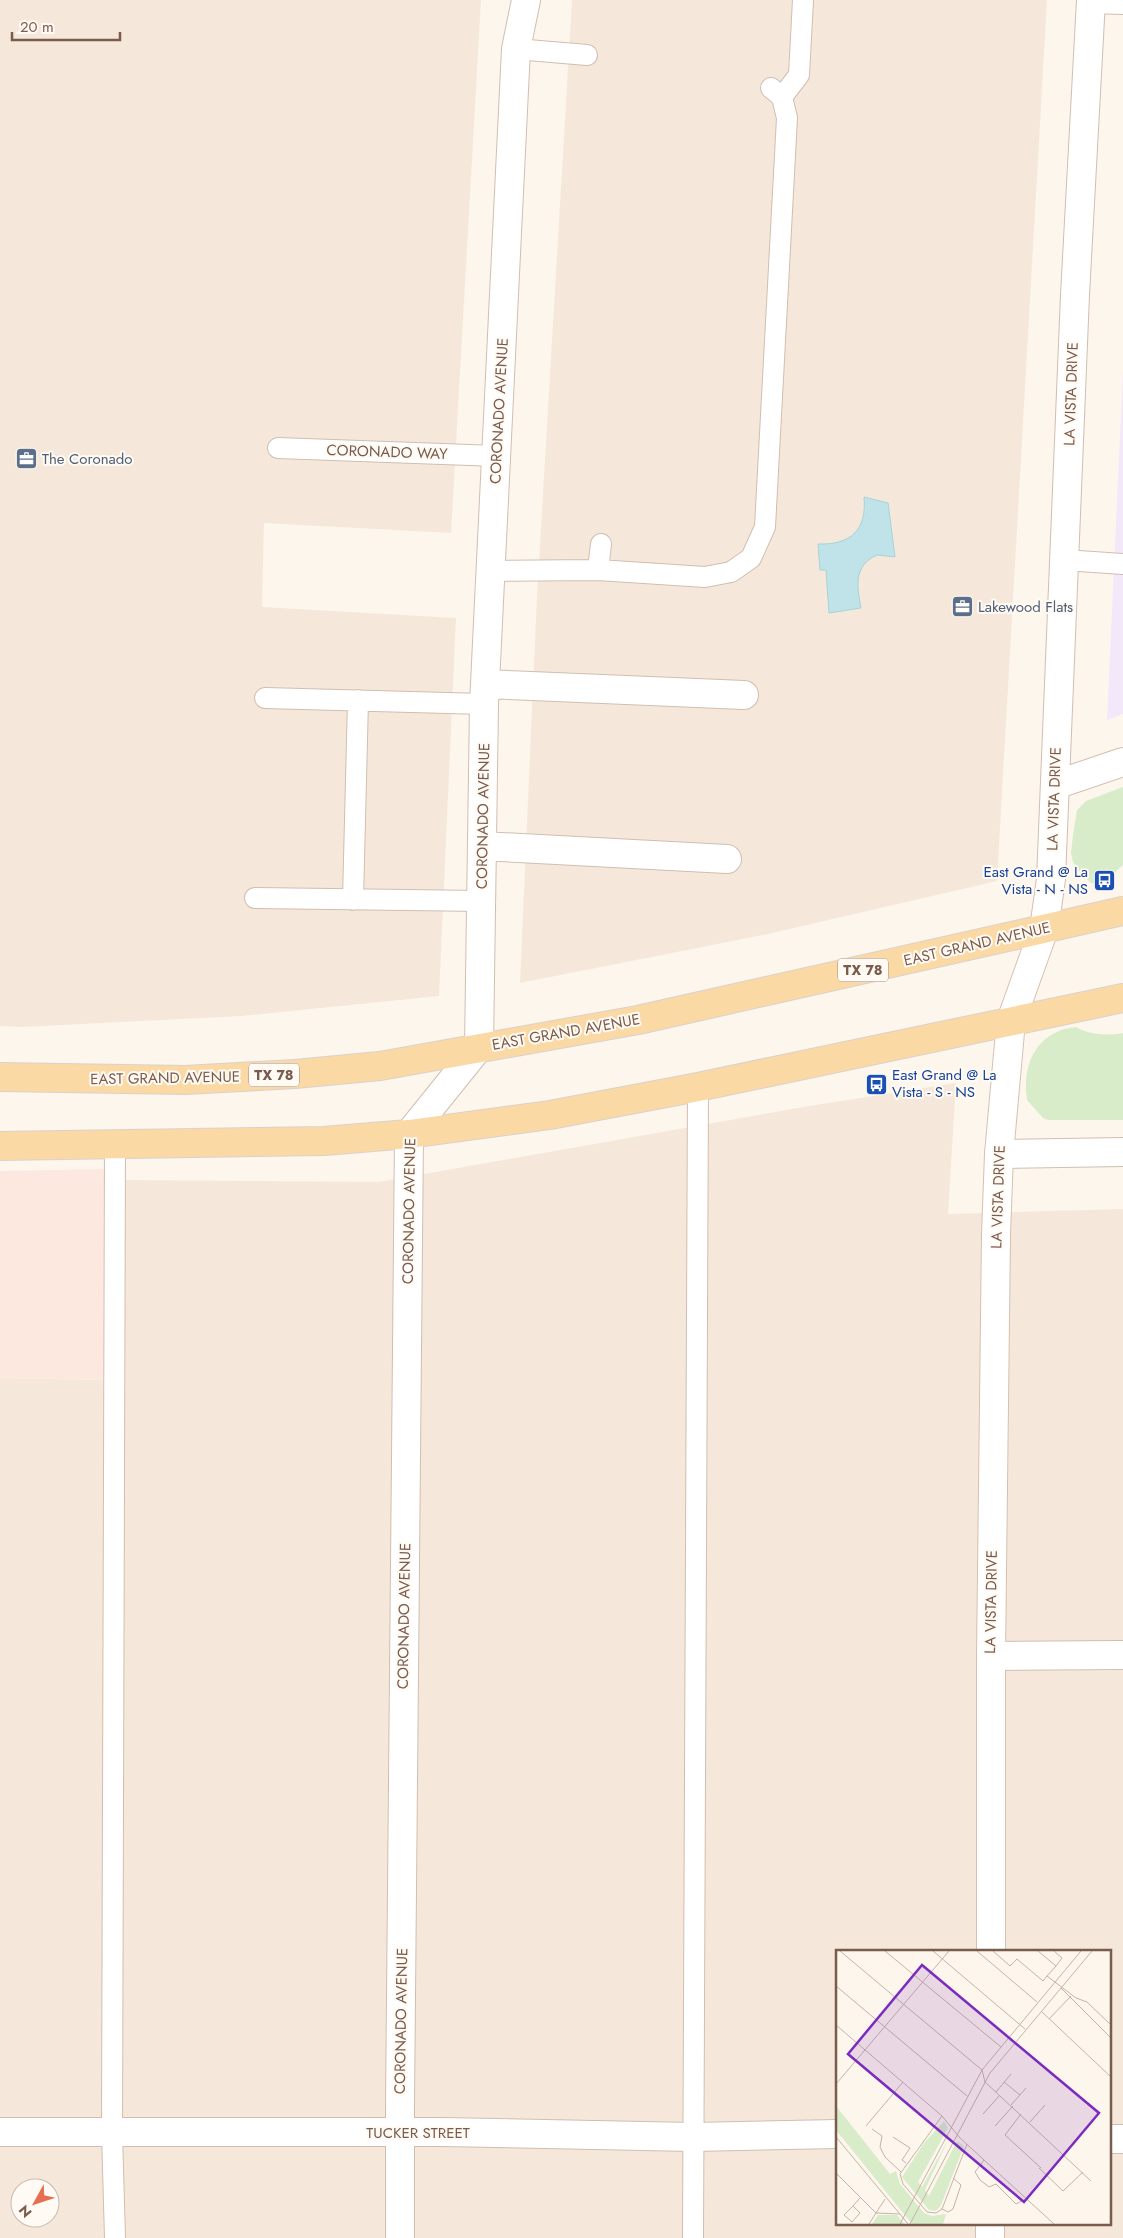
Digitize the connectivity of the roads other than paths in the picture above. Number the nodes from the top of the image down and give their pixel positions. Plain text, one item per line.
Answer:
1 (526, 0) edge
2 (803, 0) edge
3 (1090, 2) edge
4 (1123, 4) edge
5 (516, 49) junction
6 (587, 55) dead end
7 (278, 448) dead end
8 (497, 456) junction
9 (601, 544) dead end
10 (1064, 560) junction
11 (1123, 564) edge
12 (598, 570) junction
13 (491, 571) junction
14 (485, 694) junction
15 (744, 695) dead end
16 (266, 698) dead end
17 (358, 700) junction
18 (1123, 762) edge
19 (1055, 786) junction
20 (482, 846) junction
21 (726, 859) dead end
22 (255, 898) dead end
23 (353, 900) junction
24 (482, 901) junction
25 (1123, 912) edge
26 (1044, 929) junction
27 (1123, 998) edge
28 (1011, 1021) junction
29 (479, 1047) junction
30 (0, 1077) edge
31 (698, 1087) junction
32 (409, 1134) junction
33 (115, 1145) junction
34 (0, 1146) edge
35 (1123, 1152) edge
36 (999, 1154) junction
37 (1123, 1655) edge
38 (991, 1656) junction
39 (991, 1950) edge
40 (0, 2132) edge
41 (112, 2133) junction
42 (401, 2133) junction
43 (836, 2134) edge
44 (693, 2137) junction
45 (1110, 2139) edge
46 (1123, 2139) edge
47 (115, 2238) edge
48 (400, 2238) edge
49 (693, 2238) edge

1 - 5 street, CORONADO AVENUE
2 - 12 lane
3 - 4 lane
3 - 10 street, LA VISTA DRIVE
5 - 6 lane
5 - 8 street, CORONADO AVENUE
7 - 8 lane, CORONADO WAY
8 - 13 street, CORONADO AVENUE
9 - 12 lane
10 - 11 lane
10 - 19 street, LA VISTA DRIVE
12 - 13 lane
13 - 14 street, CORONADO AVENUE
14 - 15 street
14 - 17 lane
14 - 20 street, CORONADO AVENUE
16 - 17 lane
17 - 23 lane
18 - 19 street
19 - 26 street, LA VISTA DRIVE
20 - 21 street
20 - 24 street, CORONADO AVENUE
22 - 23 lane
23 - 24 lane
24 - 29 street, CORONADO AVENUE
25 - 26 main road, EAST GRAND AVENUE / TX 78
26 - 28 street, LA VISTA DRIVE
26 - 29 main road, EAST GRAND AVENUE / TX 78
27 - 28 main road
28 - 31 main road
28 - 36 street, LA VISTA DRIVE
29 - 30 main road, EAST GRAND AVENUE / TX 78
29 - 32 street, CORONADO AVENUE
31 - 32 main road
31 - 44 lane
32 - 33 main road
32 - 42 street, CORONADO AVENUE
33 - 34 main road
33 - 41 lane
35 - 36 street
36 - 38 street, LA VISTA DRIVE
37 - 38 street
38 - 39 street, LA VISTA DRIVE
40 - 41 street, TUCKER STREET
41 - 42 street, TUCKER STREET
41 - 47 lane
42 - 44 street, TUCKER STREET
42 - 48 street, CORONADO AVENUE
43 - 44 street, TUCKER STREET
44 - 49 lane
45 - 46 street

